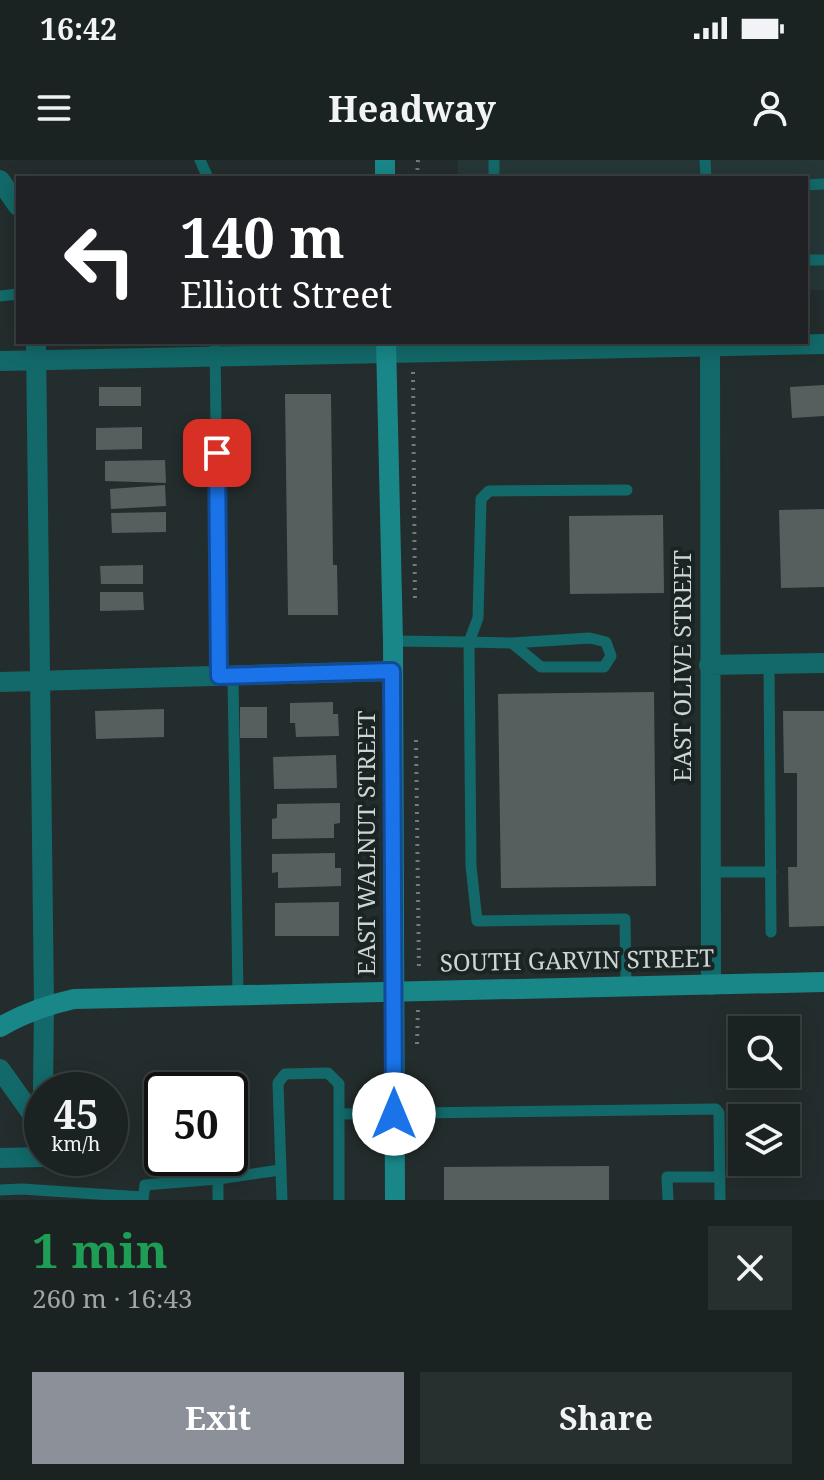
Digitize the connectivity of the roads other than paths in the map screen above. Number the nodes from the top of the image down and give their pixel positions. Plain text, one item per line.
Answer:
1 (0, 180) edge
2 (16, 203) edge
3 (824, 344) edge
4 (710, 345) edge
5 (386, 348) edge
6 (216, 349) edge
7 (36, 351) edge
8 (0, 361) edge
9 (627, 490) dead end
10 (393, 641) junction
11 (469, 642) junction
12 (512, 643) junction
13 (824, 663) edge
14 (769, 664) junction
15 (709, 665) junction
16 (392, 671) junction
17 (226, 676) junction
18 (40, 679) junction
19 (0, 682) edge
20 (710, 872) junction
21 (771, 872) junction
22 (771, 932) dead end
23 (824, 982) edge
24 (711, 985) junction
25 (626, 986) junction
26 (393, 991) junction
27 (238, 995) junction
28 (44, 1006) junction
29 (0, 1027) edge
30 (0, 1069) edge
31 (43, 1072) edge
32 (24, 1103) edge
33 (340, 1114) junction
34 (394, 1114) junction
35 (24, 1157) edge
36 (0, 1158) edge
37 (280, 1170) junction
38 (720, 1177) junction
39 (218, 1179) junction
40 (0, 1190) edge
41 (143, 1198) edge
42 (218, 1200) edge
43 (282, 1200) edge
44 (339, 1200) edge
45 (395, 1200) edge
46 (668, 1200) edge
47 (720, 1200) edge

1 - 2 street
3 - 4 street
4 - 5 street
4 - 15 street, EAST OLIVE STREET
5 - 6 street
5 - 10 main road, EAST WALNUT STREET
6 - 7 street
6 - 17 lane
7 - 8 street
7 - 18 street
9 - 11 lane
10 - 11 lane
10 - 16 main road, EAST WALNUT STREET
11 - 12 lane
11 - 25 lane
12 - 12 lane
13 - 14 street
14 - 15 street
14 - 21 lane
15 - 20 street, EAST OLIVE STREET
16 - 17 street
16 - 26 main road, EAST WALNUT STREET
17 - 18 street
17 - 27 lane
18 - 19 street
18 - 28 street
20 - 21 lane
20 - 24 street, EAST OLIVE STREET
21 - 22 lane
23 - 24 main road, SOUTH GARVIN STREET
24 - 25 main road, SOUTH GARVIN STREET
25 - 26 main road, SOUTH GARVIN STREET
26 - 27 main road, SOUTH GARVIN STREET
26 - 34 main road, EAST WALNUT STREET
27 - 28 main road, SOUTH GARVIN STREET
28 - 29 main road, SOUTH GARVIN STREET
28 - 31 street
30 - 32 street
33 - 34 lane
33 - 37 lane
33 - 44 lane
34 - 38 lane
34 - 45 main road, EAST WALNUT STREET
35 - 36 street
37 - 39 lane
37 - 43 lane
38 - 46 lane
38 - 47 lane
39 - 41 lane
39 - 42 lane
40 - 41 lane

